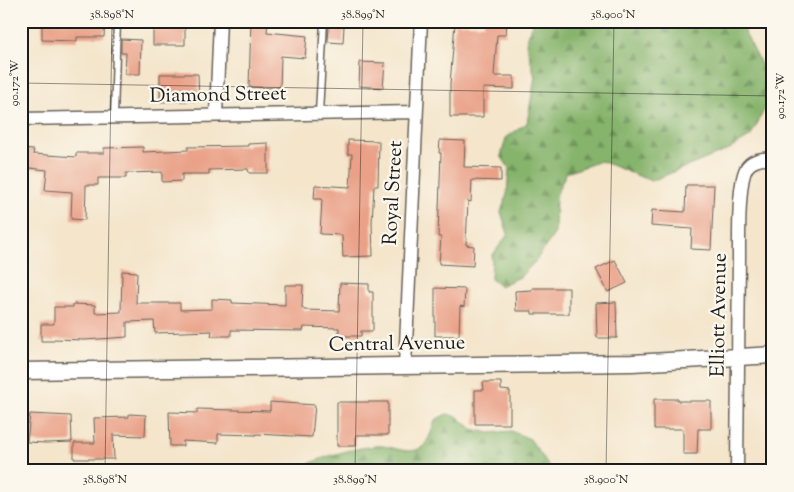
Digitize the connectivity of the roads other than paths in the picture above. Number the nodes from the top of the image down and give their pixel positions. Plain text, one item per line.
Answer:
1 (117, 21) edge
2 (220, 21) edge
3 (324, 21) edge
4 (421, 21) edge
5 (416, 112) junction
6 (318, 113) junction
7 (216, 115) junction
8 (114, 117) junction
9 (21, 119) edge
10 (773, 158) edge
11 (773, 355) edge
12 (738, 358) junction
13 (405, 366) junction
14 (21, 371) edge
15 (737, 471) edge

1 - 8 lane
2 - 7 street
3 - 6 lane
4 - 5 street, Royal Street
5 - 6 street, Diamond Street
5 - 13 street, Royal Street
6 - 7 street, Diamond Street
7 - 8 street, Diamond Street
8 - 9 street, Diamond Street
10 - 12 street, Elliott Avenue
11 - 12 street, Central Avenue
12 - 13 street, Central Avenue
12 - 15 street, Elliott Avenue
13 - 14 street, Central Avenue

